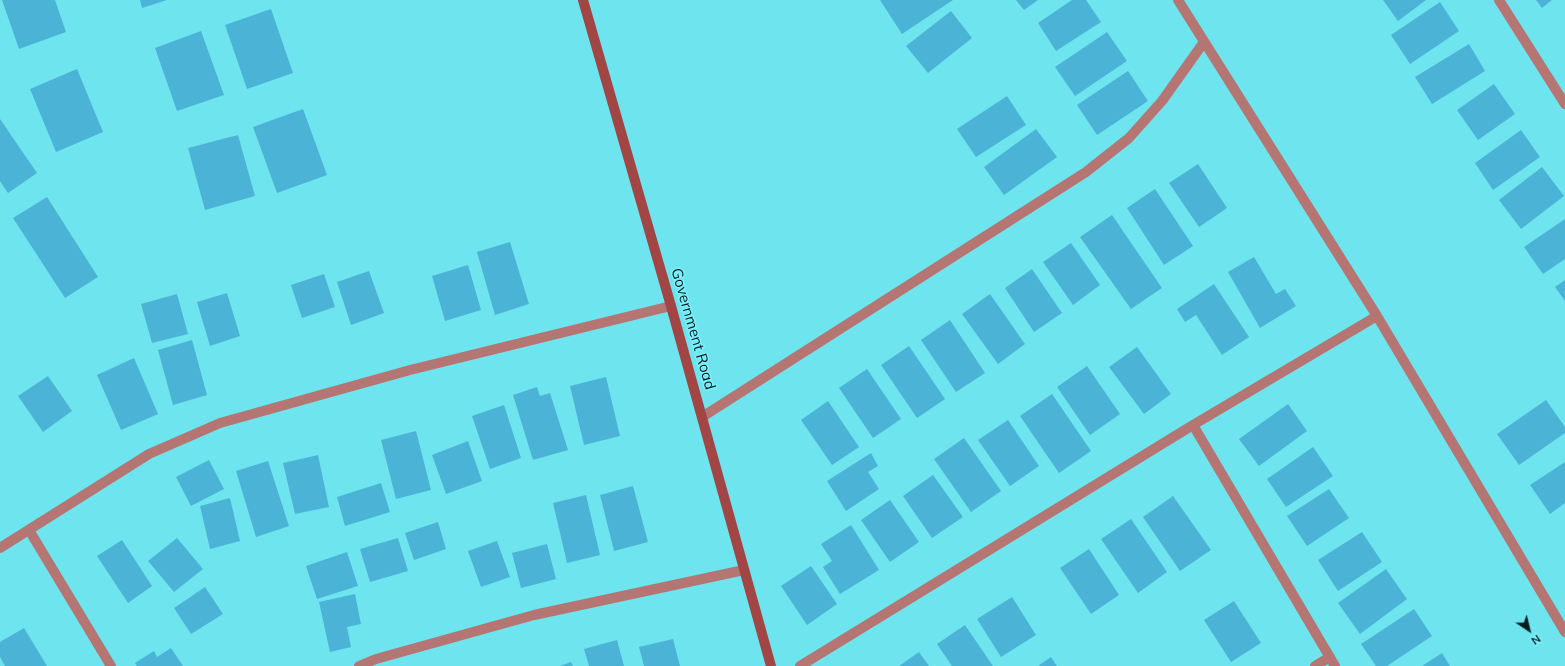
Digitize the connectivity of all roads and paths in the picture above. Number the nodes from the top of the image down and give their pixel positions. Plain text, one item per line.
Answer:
1 (583, 0) edge
2 (1178, 0) edge
3 (1499, 0) edge
4 (1204, 42) junction
5 (1565, 104) edge
6 (671, 306) junction
7 (1377, 316) junction
8 (702, 417) junction
9 (1193, 425) junction
10 (29, 530) junction
11 (0, 548) edge
12 (744, 570) junction
13 (1565, 632) edge
14 (1330, 657) junction
15 (111, 666) edge
16 (359, 666) edge
17 (771, 666) edge
18 (800, 666) edge
19 (1315, 666) edge
20 (1335, 666) edge

1 - 6 street, Government Road
2 - 4 street
3 - 5 street
4 - 7 street
4 - 8 street
6 - 8 street, Government Road
6 - 10 street
7 - 9 street
7 - 13 street
8 - 12 street, Government Road
9 - 14 street
9 - 18 street
10 - 11 street
10 - 15 street
12 - 16 street
12 - 17 street, Government Road
14 - 19 street
14 - 20 street

